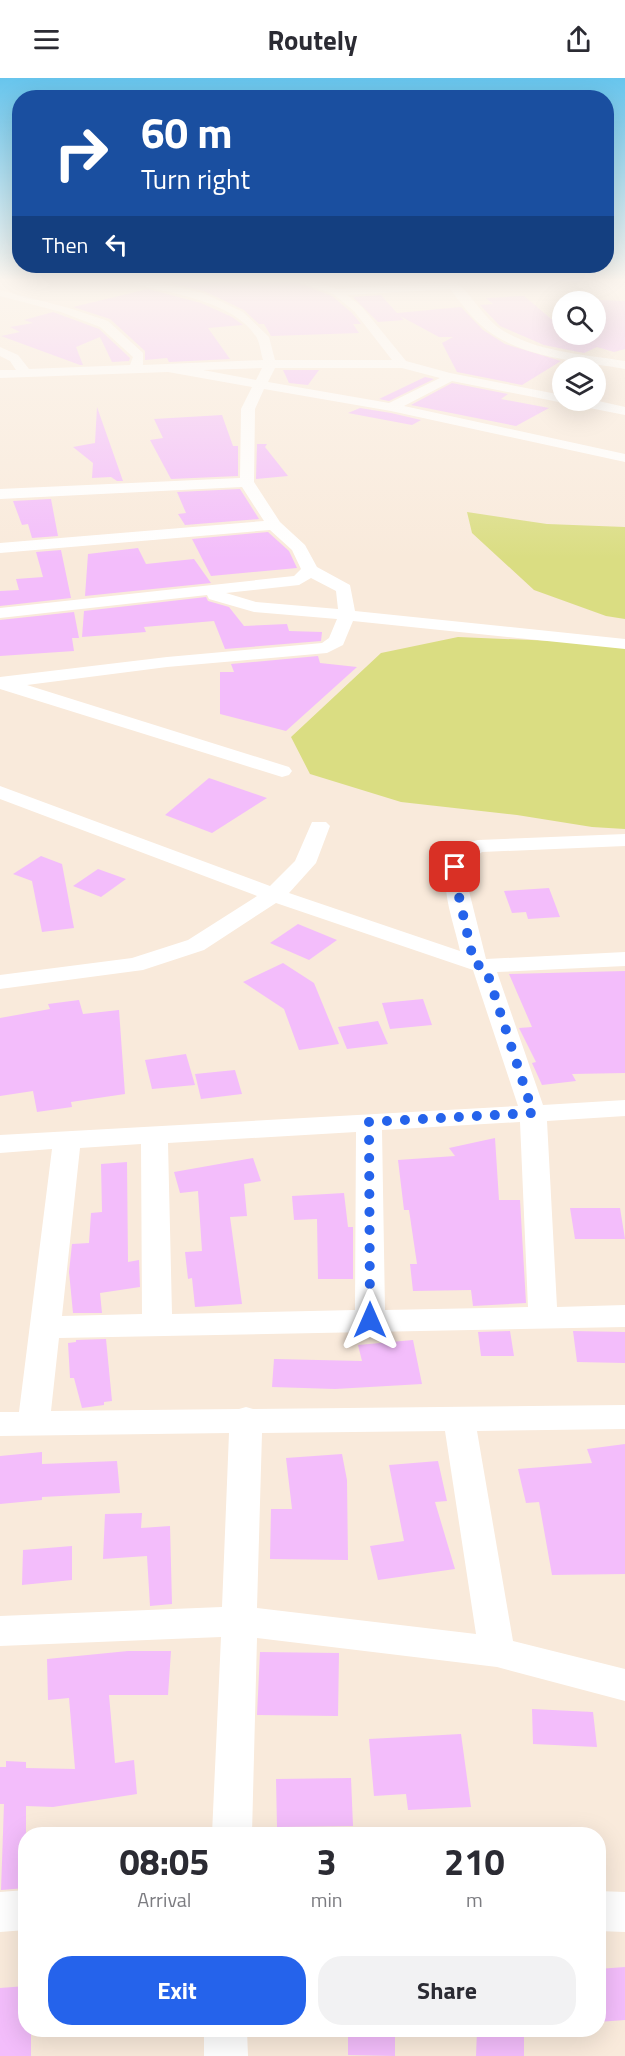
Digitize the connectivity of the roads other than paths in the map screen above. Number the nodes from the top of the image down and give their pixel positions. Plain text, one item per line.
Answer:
1 (200, 374) edge
2 (266, 374) edge
3 (443, 374) edge
4 (446, 376) junction
5 (261, 386) junction
6 (552, 397) edge
7 (391, 407) junction
8 (606, 407) edge
9 (625, 411) edge
10 (625, 458) edge
11 (247, 482) junction
12 (0, 494) edge
13 (274, 525) junction
14 (0, 548) edge
15 (310, 570) junction
16 (206, 592) junction
17 (0, 613) edge
18 (347, 615) junction
19 (625, 644) edge
20 (1, 683) edge
21 (282, 771) dead end
22 (0, 792) edge
23 (319, 826) dead end
24 (625, 840) edge
25 (274, 895) junction
26 (625, 960) edge
27 (479, 964) junction
28 (0, 982) edge
29 (625, 1108) edge
30 (533, 1113) junction
31 (369, 1122) junction
32 (154, 1135) junction
33 (67, 1140) junction
34 (0, 1144) edge
35 (625, 1316) edge
36 (543, 1317) junction
37 (370, 1320) junction
38 (157, 1325) junction
39 (45, 1327) junction
40 (625, 1417) edge
41 (459, 1418) junction
42 (246, 1419) junction
43 (34, 1423) junction
44 (0, 1424) edge
45 (240, 1621) junction
46 (0, 1631) edge
47 (497, 1652) junction
48 (625, 1685) edge
49 (232, 1827) edge
50 (18, 1911) edge
51 (606, 1911) edge
52 (0, 1912) edge
53 (625, 1912) edge
54 (226, 2037) edge
55 (226, 2056) edge

1 - 5 street
2 - 5 street
3 - 4 street
4 - 6 street
4 - 7 street
5 - 7 street
5 - 11 street
7 - 10 street
8 - 9 street
11 - 12 street
11 - 13 street
13 - 14 street
13 - 15 street
15 - 16 street
15 - 18 street
16 - 17 street
16 - 18 street
18 - 19 street
18 - 20 street
20 - 21 street
22 - 25 street
23 - 25 street
24 - 27 street
25 - 27 street
25 - 28 street
26 - 27 street
27 - 30 street
29 - 30 street
30 - 31 street
30 - 36 street
31 - 32 street
31 - 37 street
32 - 33 street
32 - 38 street
33 - 34 street
33 - 39 street
35 - 36 street
36 - 37 street
37 - 38 street
38 - 39 street
39 - 43 street
40 - 41 street
41 - 42 street
41 - 47 street
42 - 43 street
42 - 45 street
43 - 44 street
45 - 46 street
45 - 47 street
45 - 49 street
47 - 48 street
50 - 52 street
51 - 53 street
54 - 55 street

